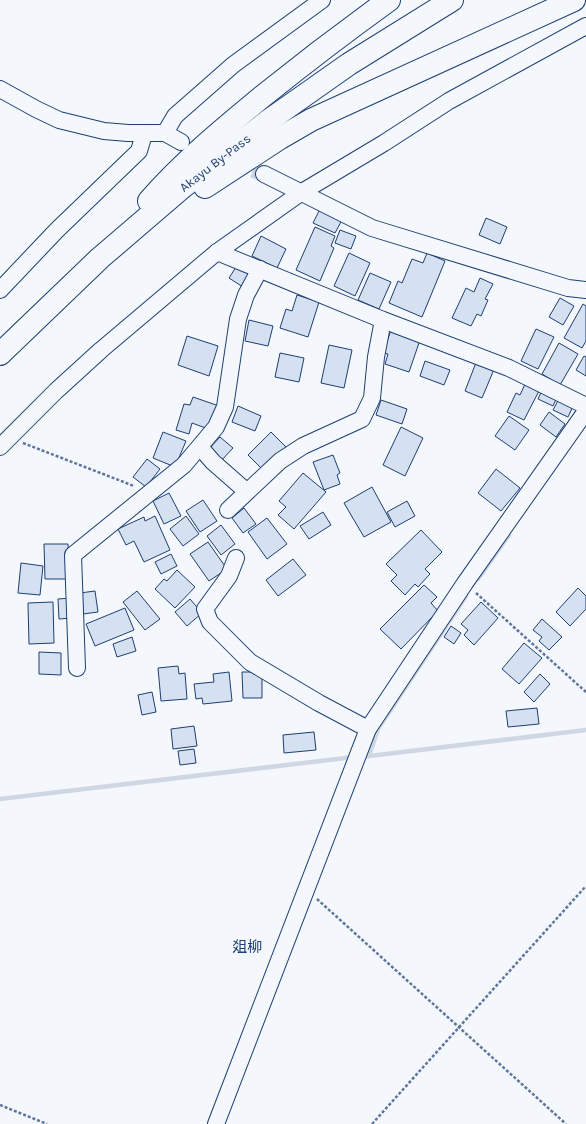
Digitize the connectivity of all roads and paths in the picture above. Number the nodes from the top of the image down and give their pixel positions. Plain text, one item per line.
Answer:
1 (322, 0) edge
2 (389, 0) edge
3 (452, 0) edge
4 (574, 0) edge
5 (586, 26) edge
6 (0, 88) edge
7 (165, 133) junction
8 (144, 134) junction
9 (181, 142) dead end
10 (264, 174) tunnel mouth
11 (302, 192) junction
12 (217, 252) junction
13 (100, 258) junction
14 (260, 269) junction
15 (0, 290) edge
16 (586, 290) edge
17 (383, 320) junction
18 (0, 354) edge
19 (586, 406) edge
20 (586, 410) edge
21 (4, 443) edge
22 (200, 447) junction
23 (246, 491) junction
24 (149, 492) junction
25 (228, 510) dead end
26 (236, 558) dead end
27 (466, 583) junction
28 (77, 668) dead end
29 (586, 692) edge
30 (365, 736) junction
31 (586, 886) edge
32 (306, 888) junction
33 (460, 1027) junction
34 (0, 1105) edge
35 (47, 1124) edge
36 (216, 1124) edge
37 (372, 1124) edge
38 (566, 1124) edge

1 - 7 street
2 - 13 highway
3 - 13 highway, Akayu By-Pass
4 - 13 highway
5 - 11 street
6 - 8 street
7 - 8 street
7 - 9 street
8 - 15 street
10 - 11 street
11 - 12 street
11 - 16 street
12 - 14 street
12 - 21 street
13 - 18 highway, Akayu By-Pass
14 - 17 street
14 - 22 street
17 - 19 street
17 - 23 street
20 - 27 street
21 - 24 path
22 - 23 street
22 - 24 street
23 - 25 street
24 - 28 street
26 - 30 street
27 - 29 path
27 - 30 street
30 - 32 street
31 - 33 path
32 - 33 path
32 - 36 street
33 - 37 path
33 - 38 path
34 - 35 path

